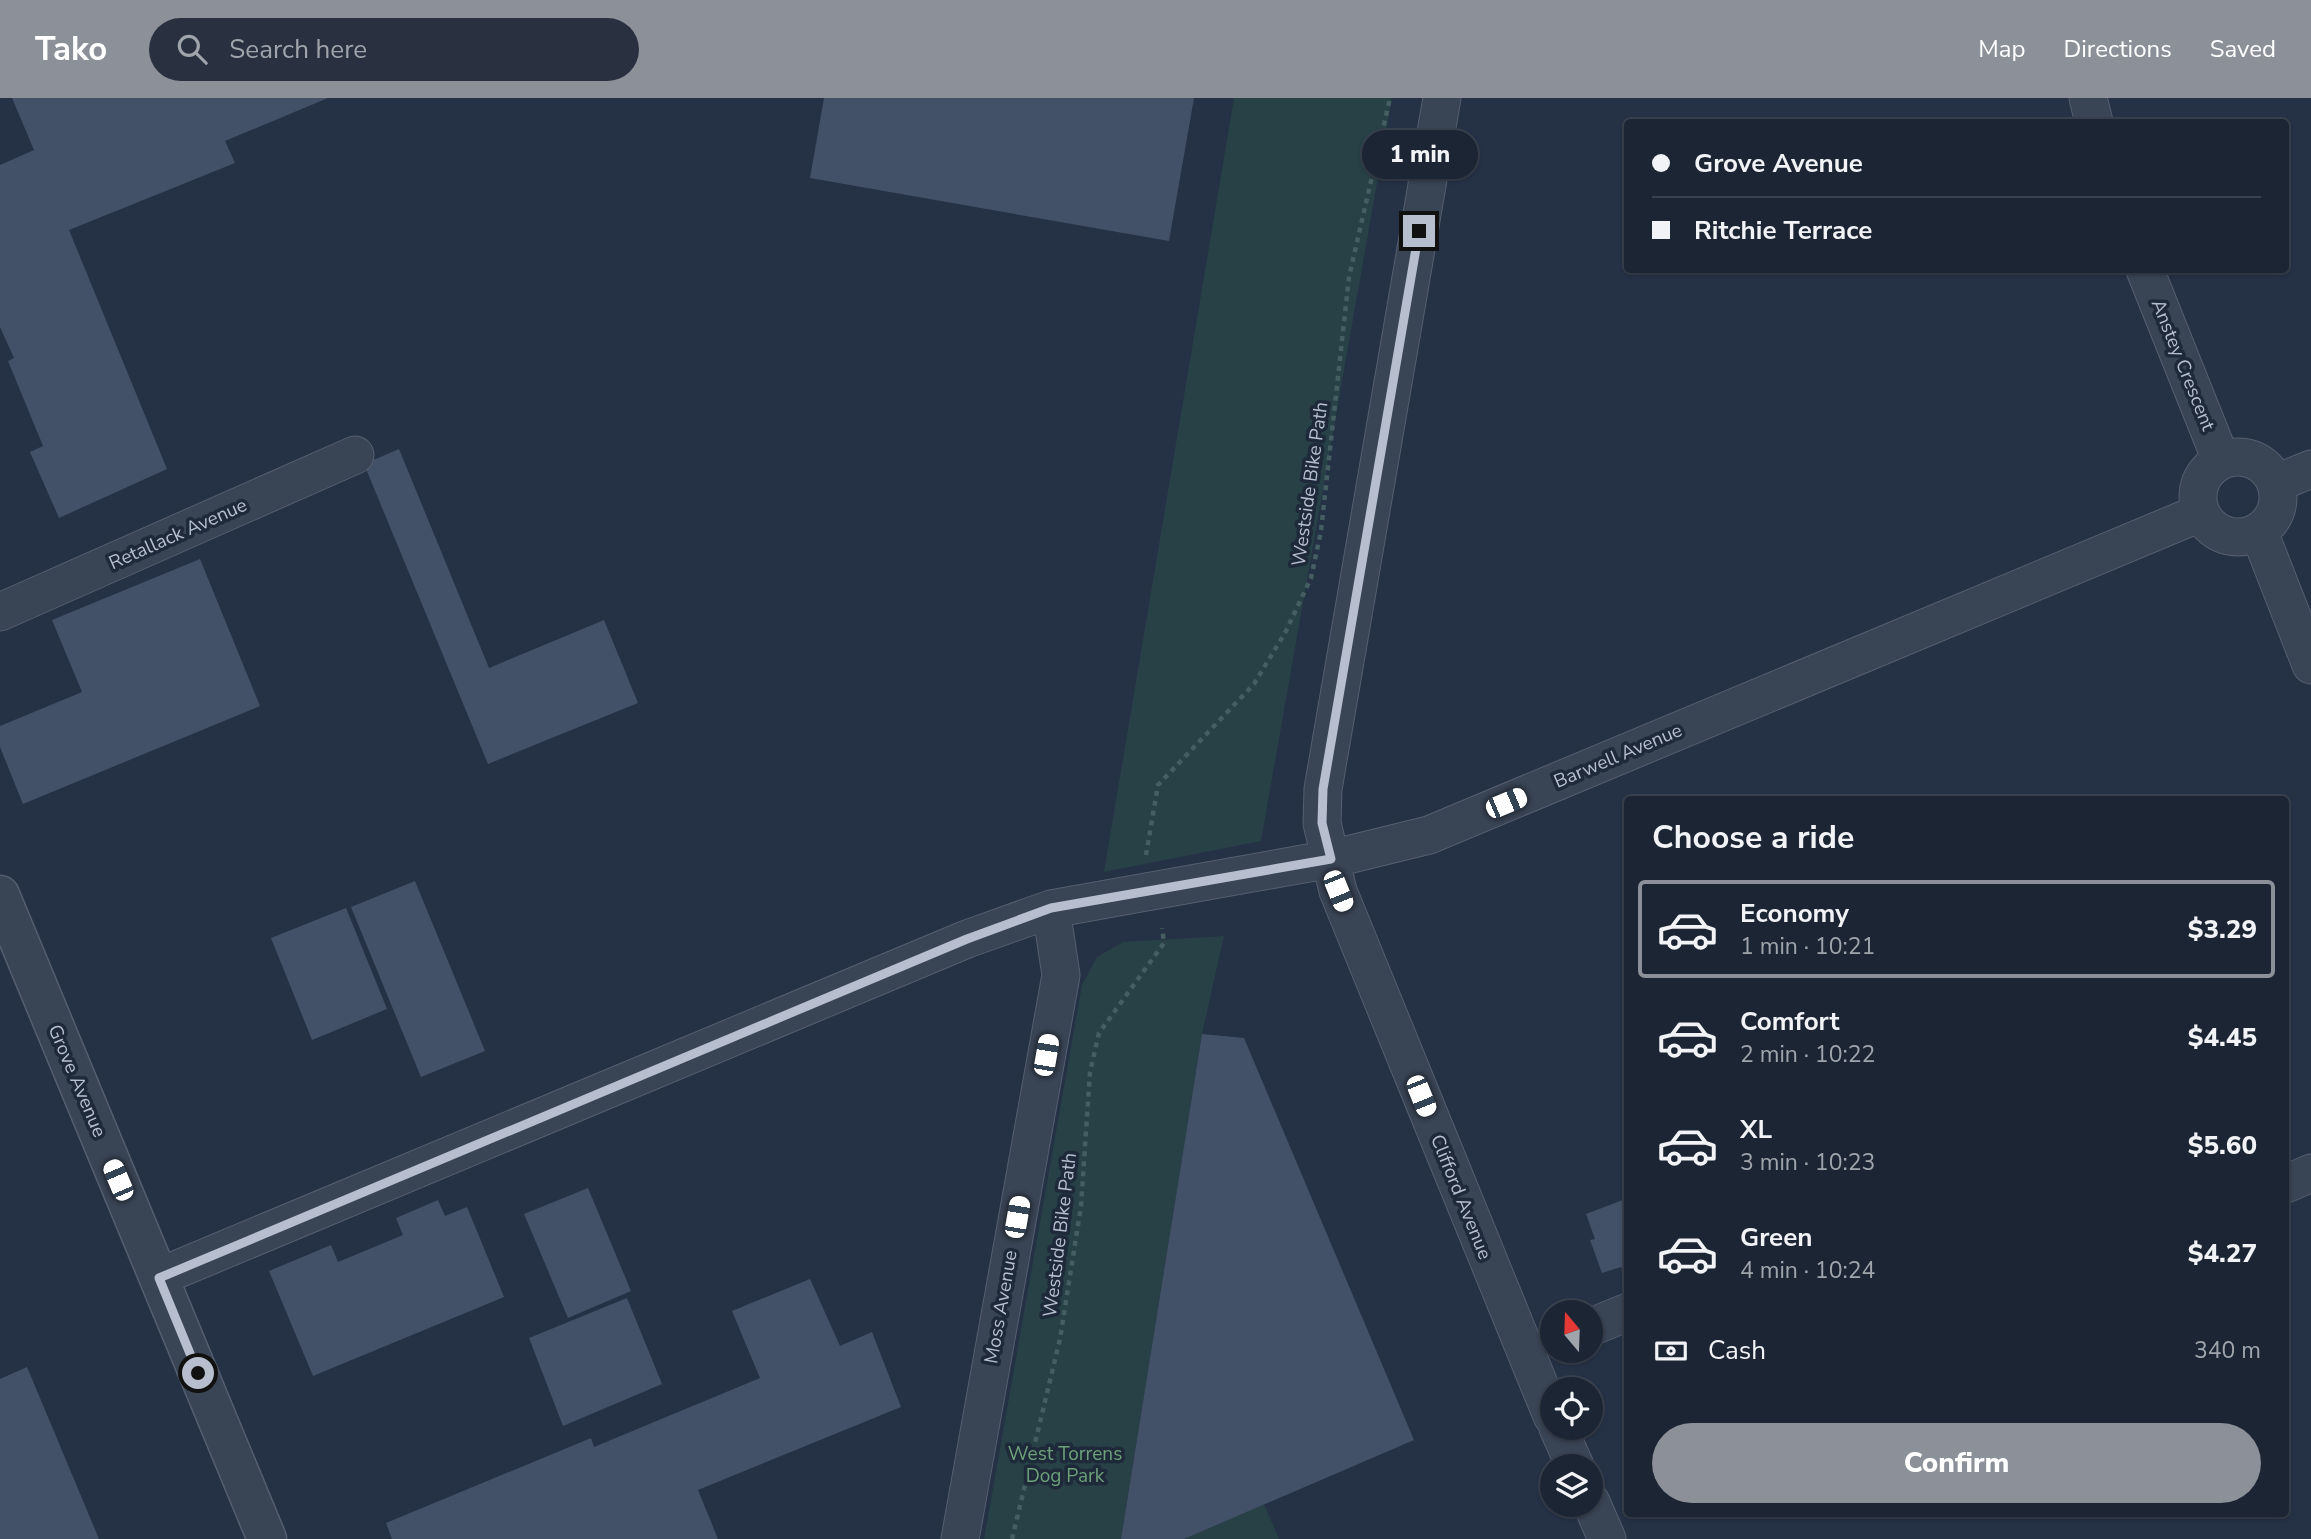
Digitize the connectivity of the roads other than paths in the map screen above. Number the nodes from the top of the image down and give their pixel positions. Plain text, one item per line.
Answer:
1 (1442, 98) edge
2 (2088, 98) edge
3 (2093, 119) edge
4 (2146, 273) edge
5 (355, 455) dead end
6 (2221, 460) junction
7 (2311, 469) edge
8 (2277, 483) junction
9 (2200, 513) junction
10 (2259, 532) junction
11 (0, 612) edge
12 (2311, 665) edge
13 (1331, 859) junction
14 (0, 895) edge
15 (1051, 908) junction
16 (2311, 1173) edge
17 (2289, 1183) edge
18 (159, 1278) junction
19 (1624, 1314) edge
20 (1603, 1322) edge
21 (1539, 1348) edge
22 (1545, 1377) edge
23 (1597, 1517) edge
24 (267, 1539) edge
25 (960, 1539) edge
26 (1607, 1539) edge

1 - 13 street, Clifford Avenue
2 - 3 street
4 - 6 street, Anstey Crescent
5 - 11 street, Retallack Avenue
6 - 8 street
6 - 9 street
7 - 8 street
8 - 10 street
9 - 10 street
9 - 13 street, Barwell Avenue
10 - 12 street
13 - 15 street, Barwell Avenue
13 - 21 street, Clifford Avenue
14 - 18 street, Grove Avenue
15 - 18 street, Barwell Avenue
15 - 25 street, Moss Avenue
16 - 17 street
18 - 24 street, Grove Avenue
19 - 20 street
21 - 22 street, Clifford Avenue
23 - 26 street

